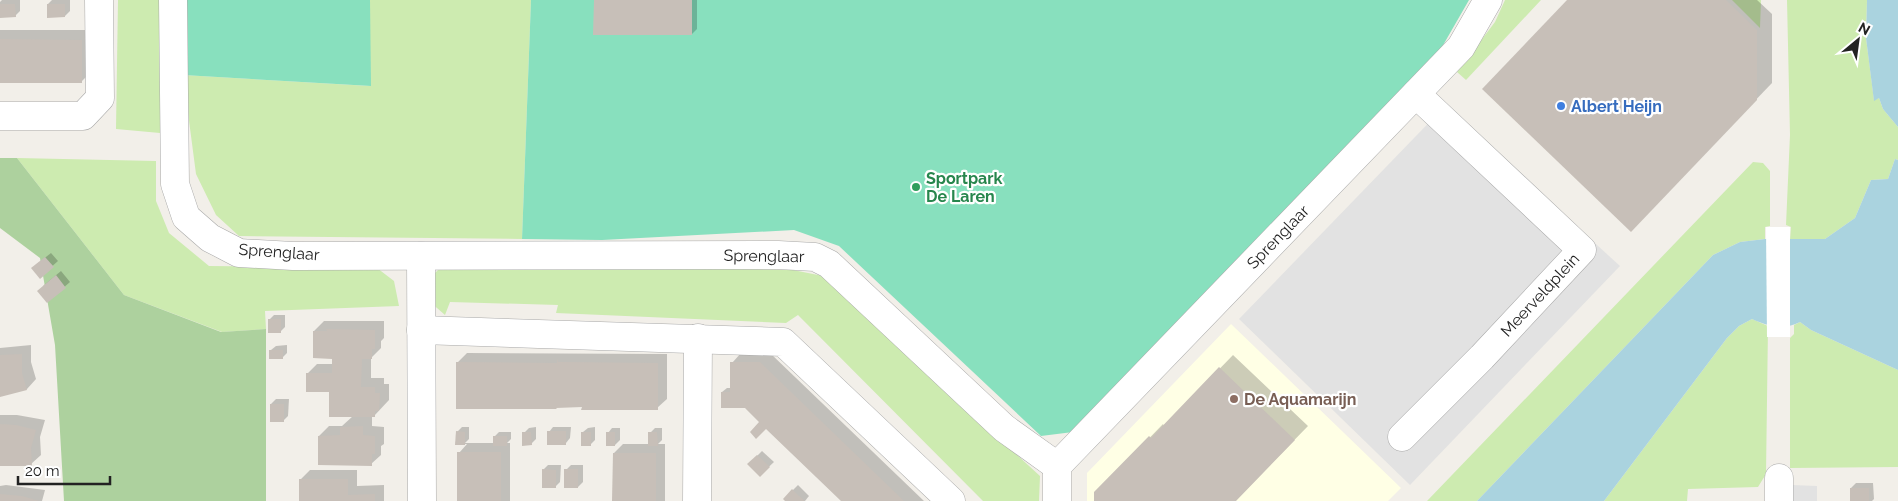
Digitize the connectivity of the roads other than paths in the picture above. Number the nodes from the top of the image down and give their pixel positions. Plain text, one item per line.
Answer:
1 (99, 0) edge
2 (173, 0) edge
3 (1488, 0) edge
4 (1416, 94) junction
5 (0, 116) edge
6 (421, 256) junction
7 (421, 330) junction
8 (698, 338) junction
9 (1402, 437) dead end
10 (1057, 466) junction
11 (422, 501) edge
12 (697, 501) edge
13 (951, 501) edge
14 (1057, 501) edge

1 - 5 street
2 - 6 street, Sprenglaar
3 - 4 street, Sprenglaar
4 - 9 street, Meerveldplein
4 - 10 street, Sprenglaar
6 - 7 street
6 - 10 street, Sprenglaar
7 - 8 street
7 - 11 street
8 - 12 street
8 - 13 street
10 - 14 street

